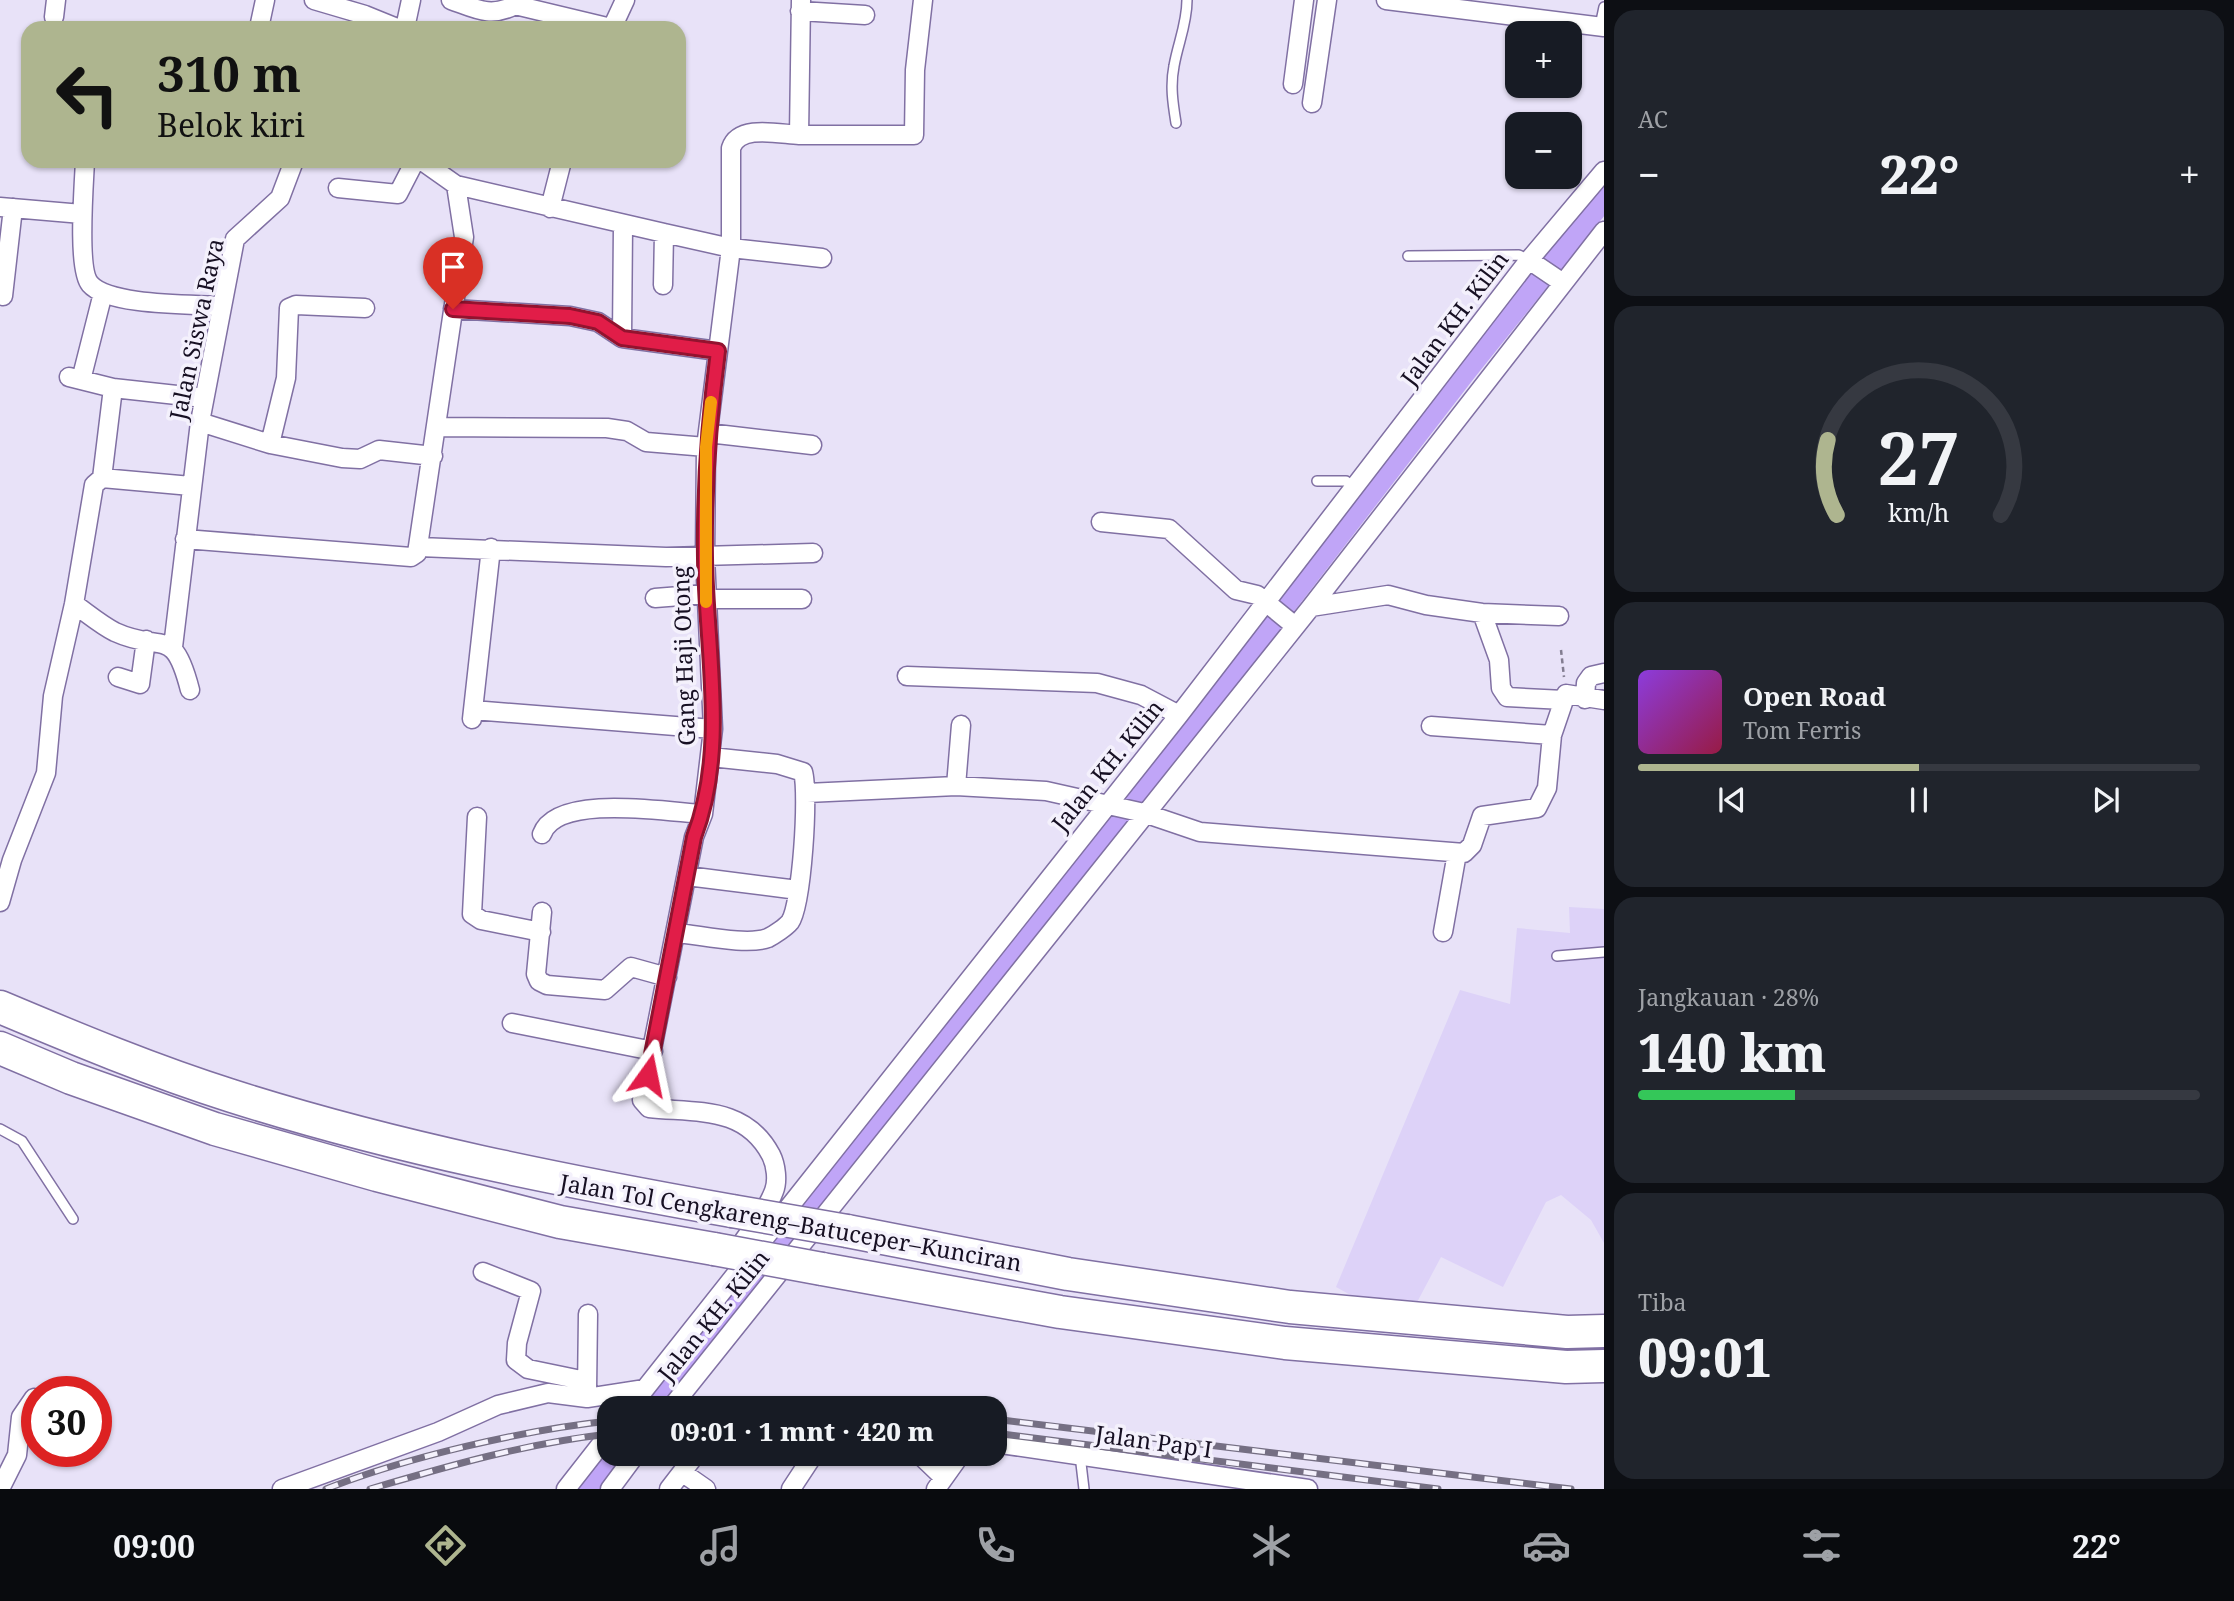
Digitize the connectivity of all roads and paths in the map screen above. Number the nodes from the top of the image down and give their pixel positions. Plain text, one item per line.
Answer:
1 (265, 0) edge
2 (314, 0) edge
3 (411, 0) edge
4 (451, 0) edge
5 (625, 0) edge
6 (923, 0) edge
7 (1187, 0) edge
8 (1304, 0) edge
9 (1327, 0) edge
10 (1386, 0) edge
11 (801, 5) edge
12 (1604, 7) edge
13 (865, 15) dead end
14 (260, 21) edge
15 (380, 21) edge
16 (406, 21) edge
17 (582, 21) edge
18 (614, 21) edge
19 (1602, 26) edge
20 (1293, 84) dead end
21 (1312, 103) dead end
22 (1176, 123) dead end
23 (799, 135) junction
24 (85, 168) edge
25 (291, 168) edge
26 (411, 168) edge
27 (432, 168) edge
28 (560, 168) edge
29 (1604, 171) edge
30 (456, 185) junction
31 (338, 188) dead end
32 (7, 207) edge
33 (550, 208) junction
34 (82, 214) junction
35 (623, 226) junction
36 (1604, 232) edge
37 (664, 233) junction
38 (731, 248) junction
39 (1408, 256) dead end
40 (822, 258) dead end
41 (1533, 263) junction
42 (1560, 280) junction
43 (663, 285) dead end
44 (103, 293) junction
45 (3, 296) dead end
46 (221, 306) junction
47 (365, 308) dead end
48 (453, 309) junction
49 (622, 338) junction
50 (718, 351) junction
51 (113, 387) junction
52 (204, 398) junction
53 (200, 422) junction
54 (437, 427) junction
55 (707, 440) junction
56 (271, 444) junction
57 (811, 445) dead end
58 (433, 456) junction
59 (102, 478) junction
60 (1317, 481) dead end
61 (191, 485) junction
62 (1354, 488) junction
63 (1101, 522) dead end
64 (185, 539) junction
65 (420, 547) junction
66 (491, 548) junction
67 (813, 553) dead end
68 (705, 557) junction
69 (706, 597) junction
70 (655, 598) dead end
71 (802, 599) dead end
72 (74, 604) junction
73 (1311, 607) junction
74 (1482, 613) junction
75 (1281, 614) junction
76 (1559, 616) dead end
77 (146, 640) junction
78 (173, 647) junction
79 (1561, 650) dead end
80 (1604, 673) edge
81 (907, 676) dead end
82 (118, 677) dead end
83 (190, 690) dead end
84 (1565, 697) junction
85 (1585, 699) junction
86 (1604, 700) edge
87 (1179, 715) junction
88 (961, 725) dead end
89 (1431, 726) dead end
90 (713, 729) junction
91 (1552, 735) junction
92 (711, 757) junction
93 (956, 786) junction
94 (807, 793) junction
95 (1109, 807) junction
96 (1138, 812) junction
97 (703, 814) junction
98 (477, 817) dead end
99 (542, 834) dead end
100 (1457, 853) junction
101 (687, 876) junction
102 (798, 890) junction
103 (0, 902) edge
104 (542, 912) dead end
105 (541, 932) junction
106 (677, 933) junction
107 (1443, 933) dead end
108 (1604, 953) edge
109 (1557, 956) dead end
110 (667, 976) junction
111 (0, 1007) edge
112 (512, 1023) dead end
113 (0, 1048) edge
114 (653, 1051) junction
115 (0, 1129) edge
116 (73, 1219) dead end
117 (483, 1272) dead end
118 (716, 1295) junction
119 (588, 1314) dead end
120 (1604, 1331) edge
121 (1604, 1366) edge
122 (587, 1389) junction
123 (645, 1389) junction
124 (639, 1396) edge
125 (680, 1396) edge
126 (21, 1417) edge
127 (1007, 1445) edge
128 (597, 1449) edge
129 (1080, 1455) junction
130 (627, 1466) edge
131 (688, 1466) edge
132 (806, 1466) edge
133 (927, 1466) edge
134 (953, 1466) edge
135 (683, 1473) junction
136 (940, 1484) edge
137 (0, 1489) edge
138 (282, 1489) edge
139 (566, 1489) edge
140 (610, 1489) edge
141 (669, 1489) edge
142 (706, 1489) edge
143 (791, 1489) edge
144 (1084, 1489) edge
145 (1308, 1489) edge

1 - 14 street
2 - 15 street
3 - 16 street
4 - 17 street
5 - 18 street
6 - 23 street, Gang Haji Otong
7 - 22 lane
8 - 20 street
9 - 21 street
10 - 19 street
11 - 13 street
11 - 23 street
12 - 19 lane
23 - 38 street, Gang Haji Otong
24 - 34 street
25 - 46 street, Jalan Siswa Raya
26 - 31 street
27 - 30 street
28 - 33 street
29 - 41 street, Jalan KH. Kilin
30 - 33 street
30 - 48 street
32 - 34 street
32 - 45 street
33 - 35 street
34 - 44 street
35 - 37 street
35 - 49 street
36 - 42 street, Jalan KH. Kilin
37 - 38 street
37 - 43 street
38 - 40 street
38 - 50 street, Gang Haji Otong
39 - 41 lane
41 - 42 street
41 - 62 street, Jalan KH. Kilin
42 - 73 street, Jalan KH. Kilin
44 - 46 street
44 - 51 street
46 - 52 street, Jalan Siswa Raya
47 - 56 street
48 - 49 street
48 - 54 street
49 - 50 street
50 - 55 street, Gang Haji Otong
51 - 52 street
51 - 59 street
52 - 53 street, Jalan Siswa Raya
53 - 56 street
53 - 61 street, Jalan Siswa Raya
54 - 55 street
54 - 58 street
55 - 57 street
55 - 68 street, Gang Haji Otong
56 - 58 street
58 - 65 street
59 - 61 street
59 - 72 street
60 - 62 lane
61 - 64 street, Jalan Siswa Raya
62 - 75 street, Jalan KH. Kilin
63 - 75 street
64 - 65 street
64 - 78 street, Jalan Siswa Raya
65 - 66 street
66 - 68 street
66 - 90 street
67 - 68 street
68 - 69 street, Gang Haji Otong
69 - 70 street
69 - 71 street
69 - 90 street, Gang Haji Otong
72 - 77 street
72 - 103 street
73 - 74 street
73 - 75 street, Jalan KH. Kilin
74 - 76 street
74 - 84 street
75 - 87 street, Jalan KH. Kilin
75 - 96 street, Jalan KH. Kilin
77 - 78 street
77 - 82 street
78 - 83 street
79 - 84 path
80 - 85 street
81 - 87 street
84 - 85 street
84 - 91 street
85 - 86 street
87 - 95 street, Jalan KH. Kilin
88 - 93 street
89 - 91 street
90 - 92 street, Gang Haji Otong
91 - 100 street
92 - 94 street
92 - 97 street, Gang Haji Otong
93 - 94 street
93 - 95 street
94 - 102 street
95 - 96 street
95 - 118 street, Jalan KH. Kilin
96 - 100 street
96 - 125 street, Jalan KH. Kilin
97 - 99 street
97 - 101 street, Gang Haji Otong
98 - 105 street
100 - 107 street
101 - 102 street
101 - 106 street, Gang Haji Otong
102 - 106 street
104 - 105 street
105 - 110 street
106 - 110 street, Gang Haji Otong
108 - 109 lane
110 - 114 street, Gang Haji Otong
111 - 120 highway, Jalan Tol Cengkareng–Batuceper–Kunciran, bridge
112 - 114 street
113 - 121 highway, Jalan Tol Cengkareng–Batuceper–Kunciran, bridge
114 - 118 street, Gang Haji Otong
115 - 116 lane
117 - 122 street
118 - 123 street, Jalan KH. Kilin
119 - 122 street
122 - 123 street
122 - 138 street
123 - 124 street, Jalan KH. Kilin
126 - 137 street
127 - 129 street, Jalan Pap I
128 - 139 street
129 - 144 lane
129 - 145 street, Jalan Pap I
130 - 140 street
131 - 135 street
132 - 143 street
133 - 136 street
134 - 136 street
135 - 141 street
135 - 142 street

